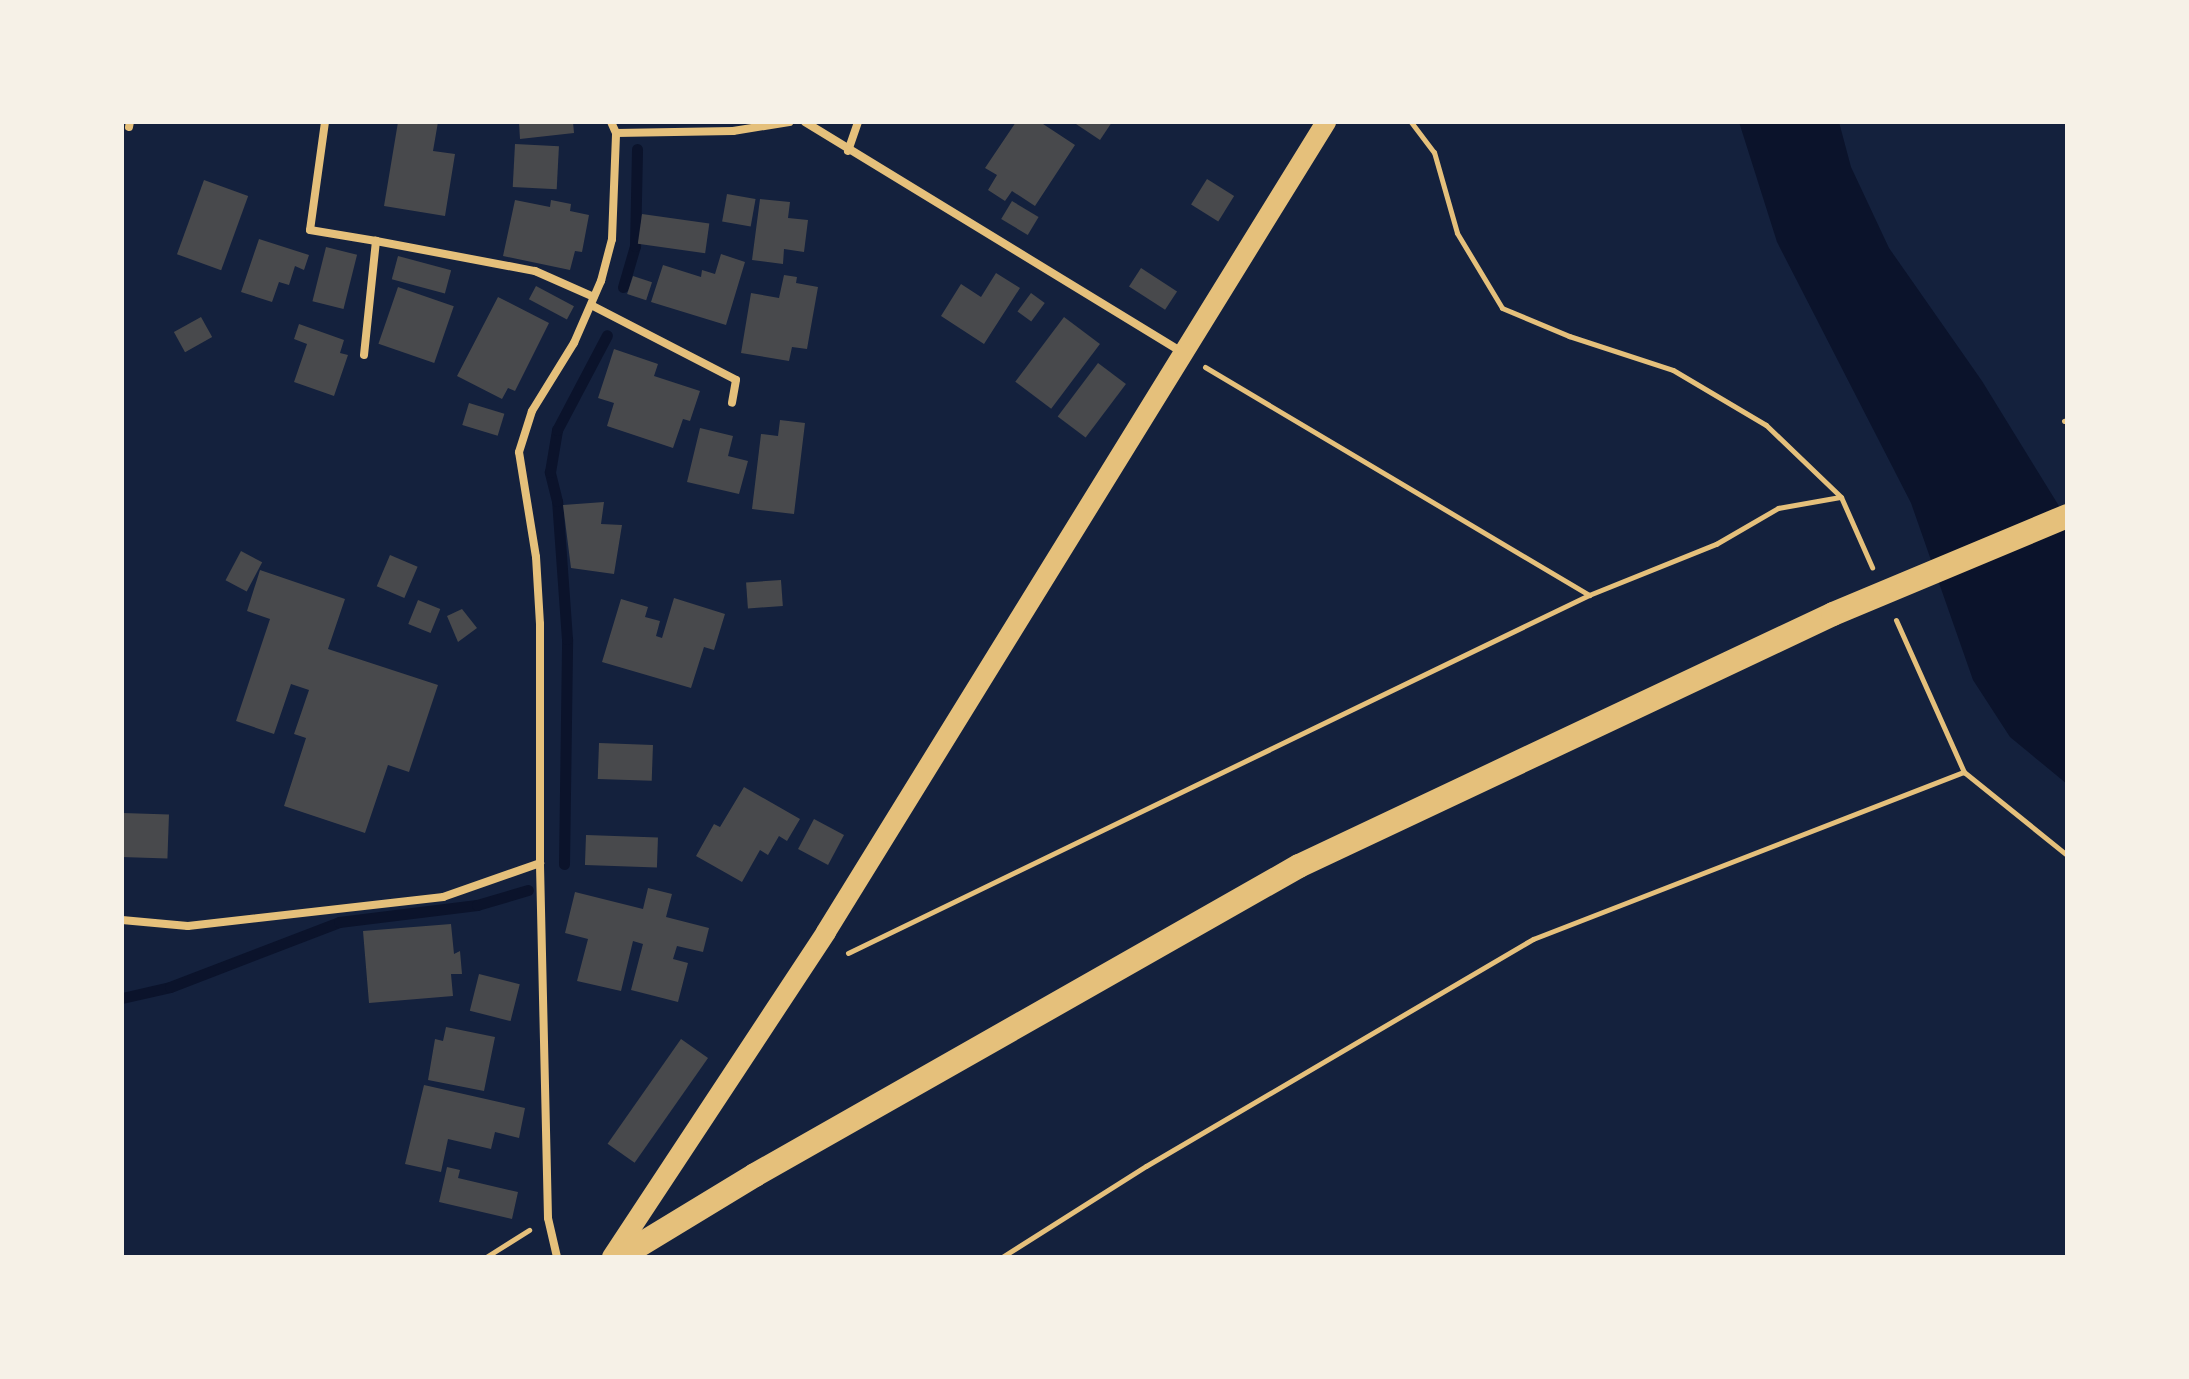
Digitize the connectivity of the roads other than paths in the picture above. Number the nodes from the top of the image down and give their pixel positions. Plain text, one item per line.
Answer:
1 (325, 122) edge
2 (611, 122) edge
3 (789, 122) edge
4 (805, 122) edge
5 (858, 122) edge
6 (1326, 122) edge
7 (616, 133) junction
8 (848, 151) junction
9 (376, 241) junction
10 (592, 301) junction
11 (1182, 353) junction
12 (364, 355) dead end
13 (732, 403) dead end
14 (2067, 516) edge
15 (540, 863) junction
16 (122, 920) edge
17 (557, 1257) edge
18 (612, 1257) edge
19 (620, 1257) edge

1 - 9 street
2 - 7 street
3 - 7 street
4 - 8 street
5 - 8 street
6 - 11 main road
7 - 10 street
8 - 11 street
9 - 10 street
9 - 12 street
10 - 13 street
10 - 15 street
11 - 18 main road
14 - 19 highway
15 - 16 street
15 - 17 street

